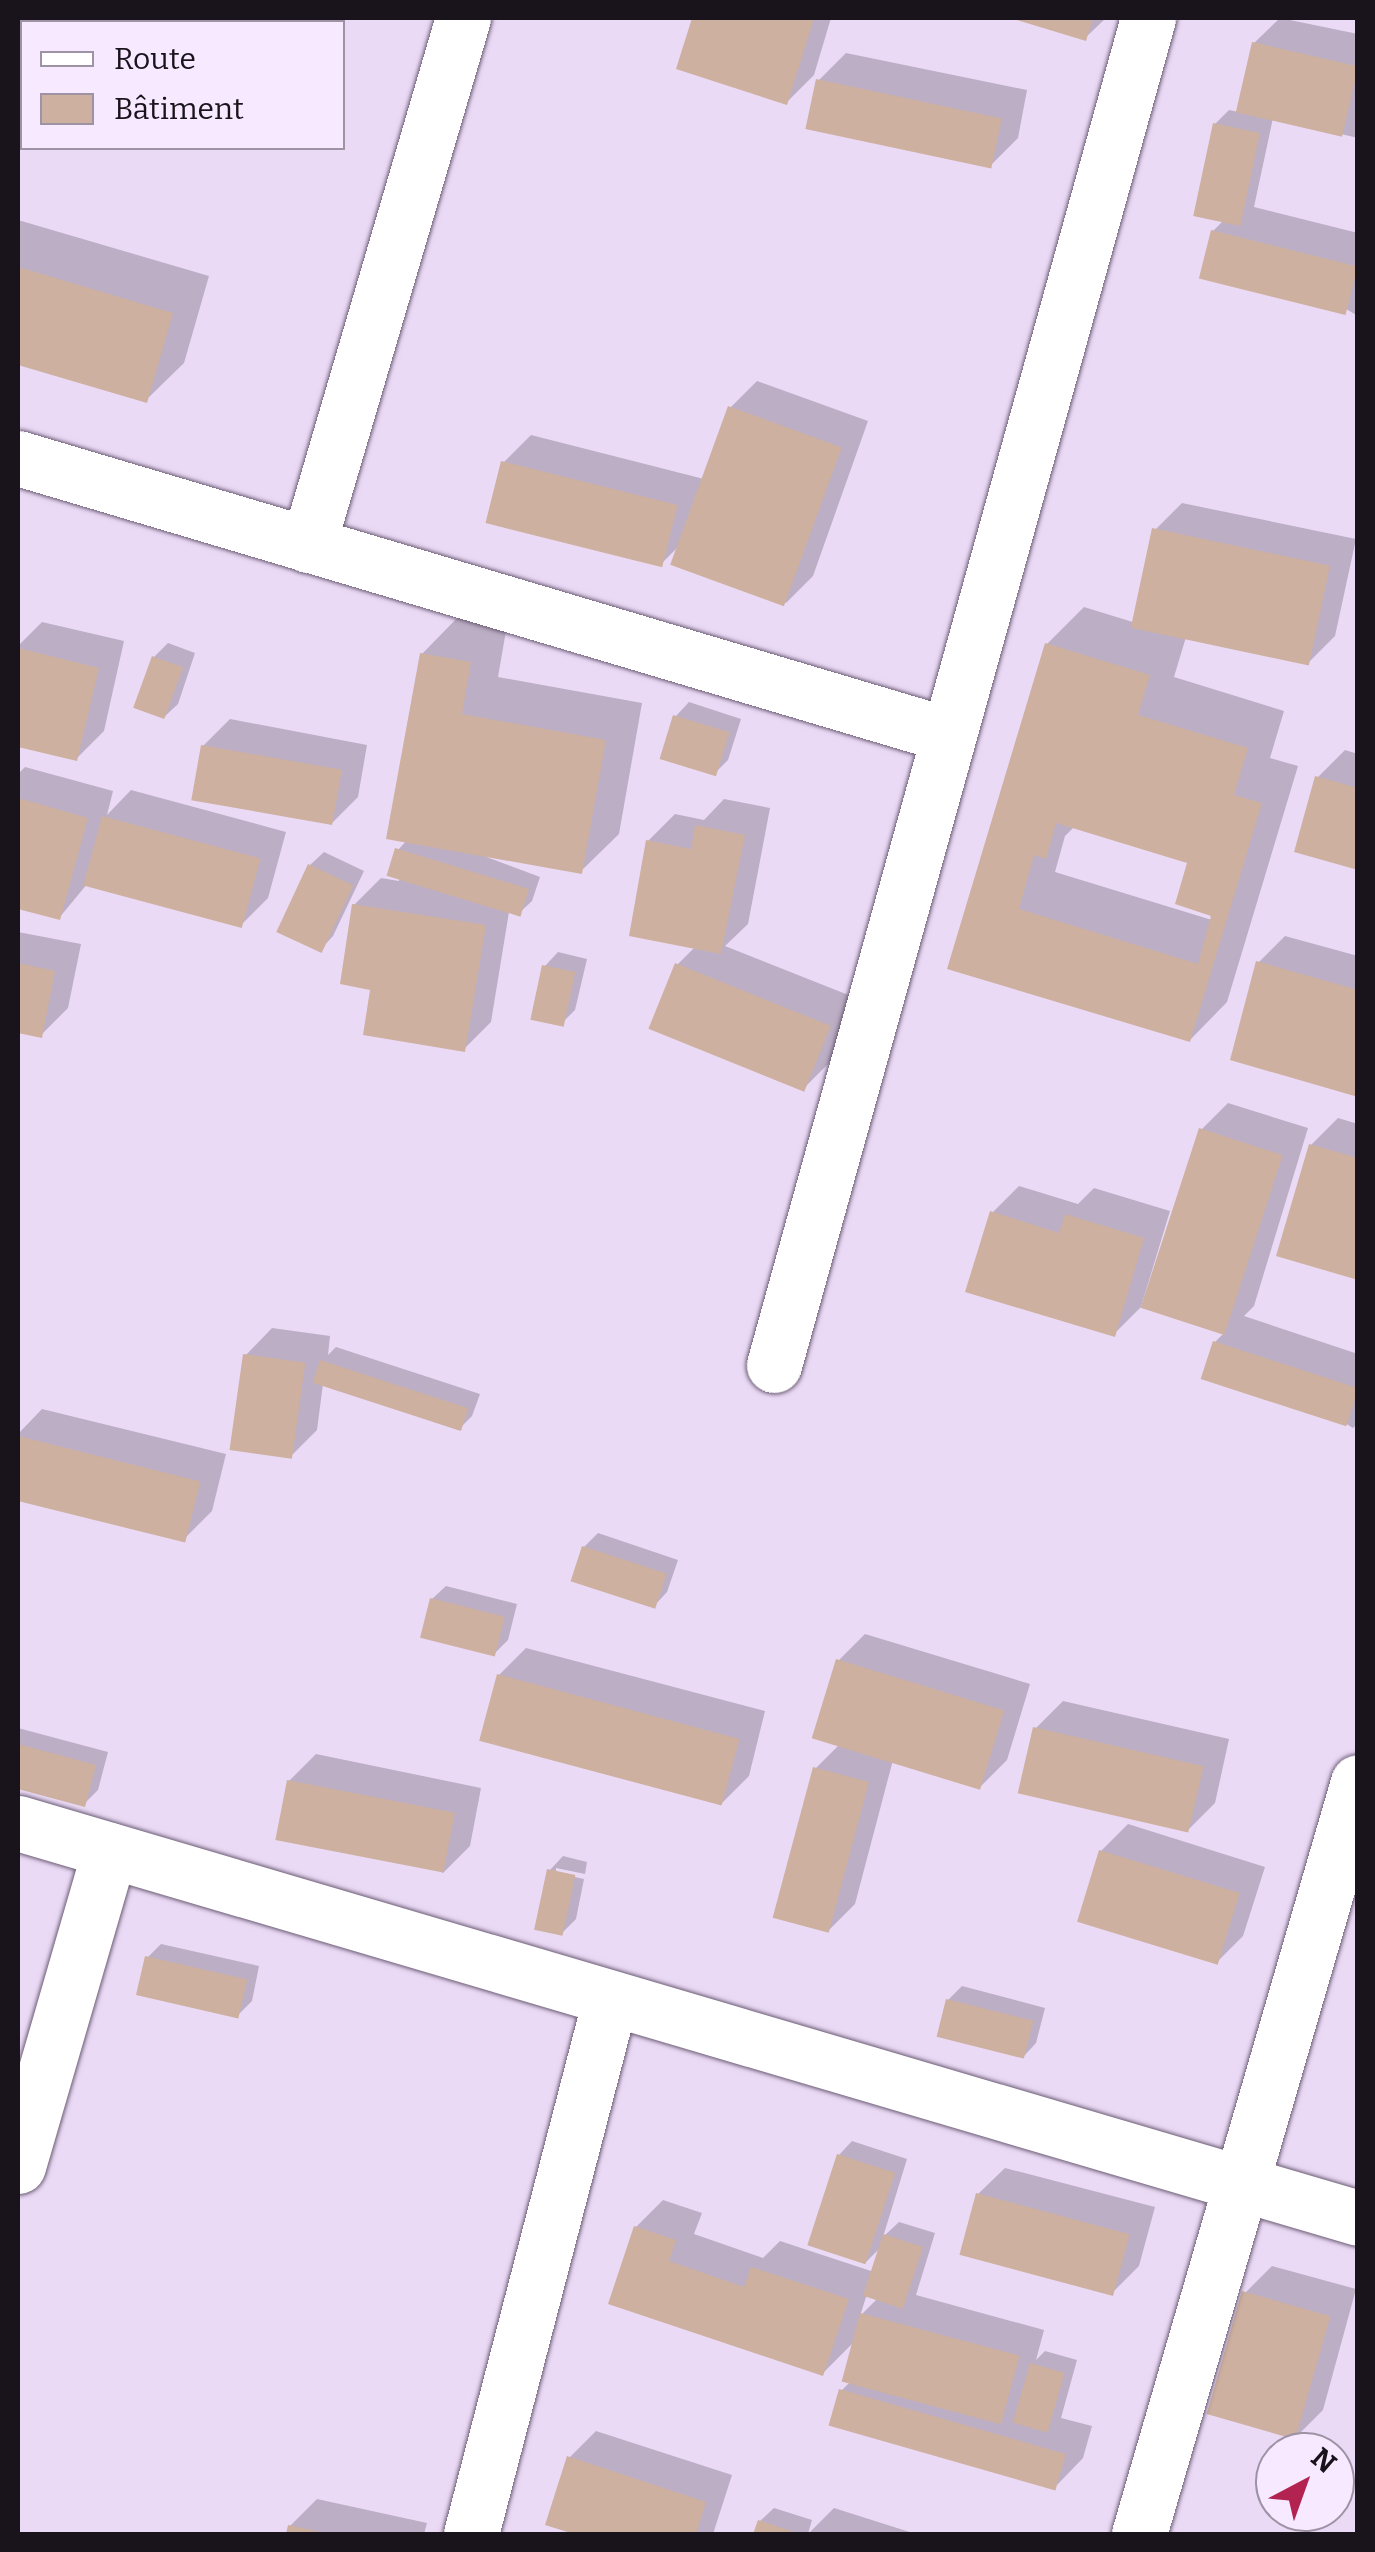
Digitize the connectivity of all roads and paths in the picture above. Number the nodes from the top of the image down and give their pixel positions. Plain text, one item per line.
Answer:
1 (463, 18) edge
2 (1148, 18) edge
3 (18, 458) edge
4 (308, 544) junction
5 (949, 735) junction
6 (774, 1365) dead end
7 (1358, 1782) edge
8 (18, 1823) edge
9 (110, 1850) junction
10 (610, 2000) junction
11 (18, 2166) edge
12 (1241, 2183) junction
13 (1358, 2218) edge
14 (471, 2534) edge
15 (1138, 2534) edge

1 - 4 street
2 - 5 street
3 - 4 street
4 - 5 street
5 - 6 street
7 - 12 street
8 - 9 street
9 - 10 street
9 - 11 street
10 - 12 street
10 - 14 street
12 - 13 street
12 - 15 street

